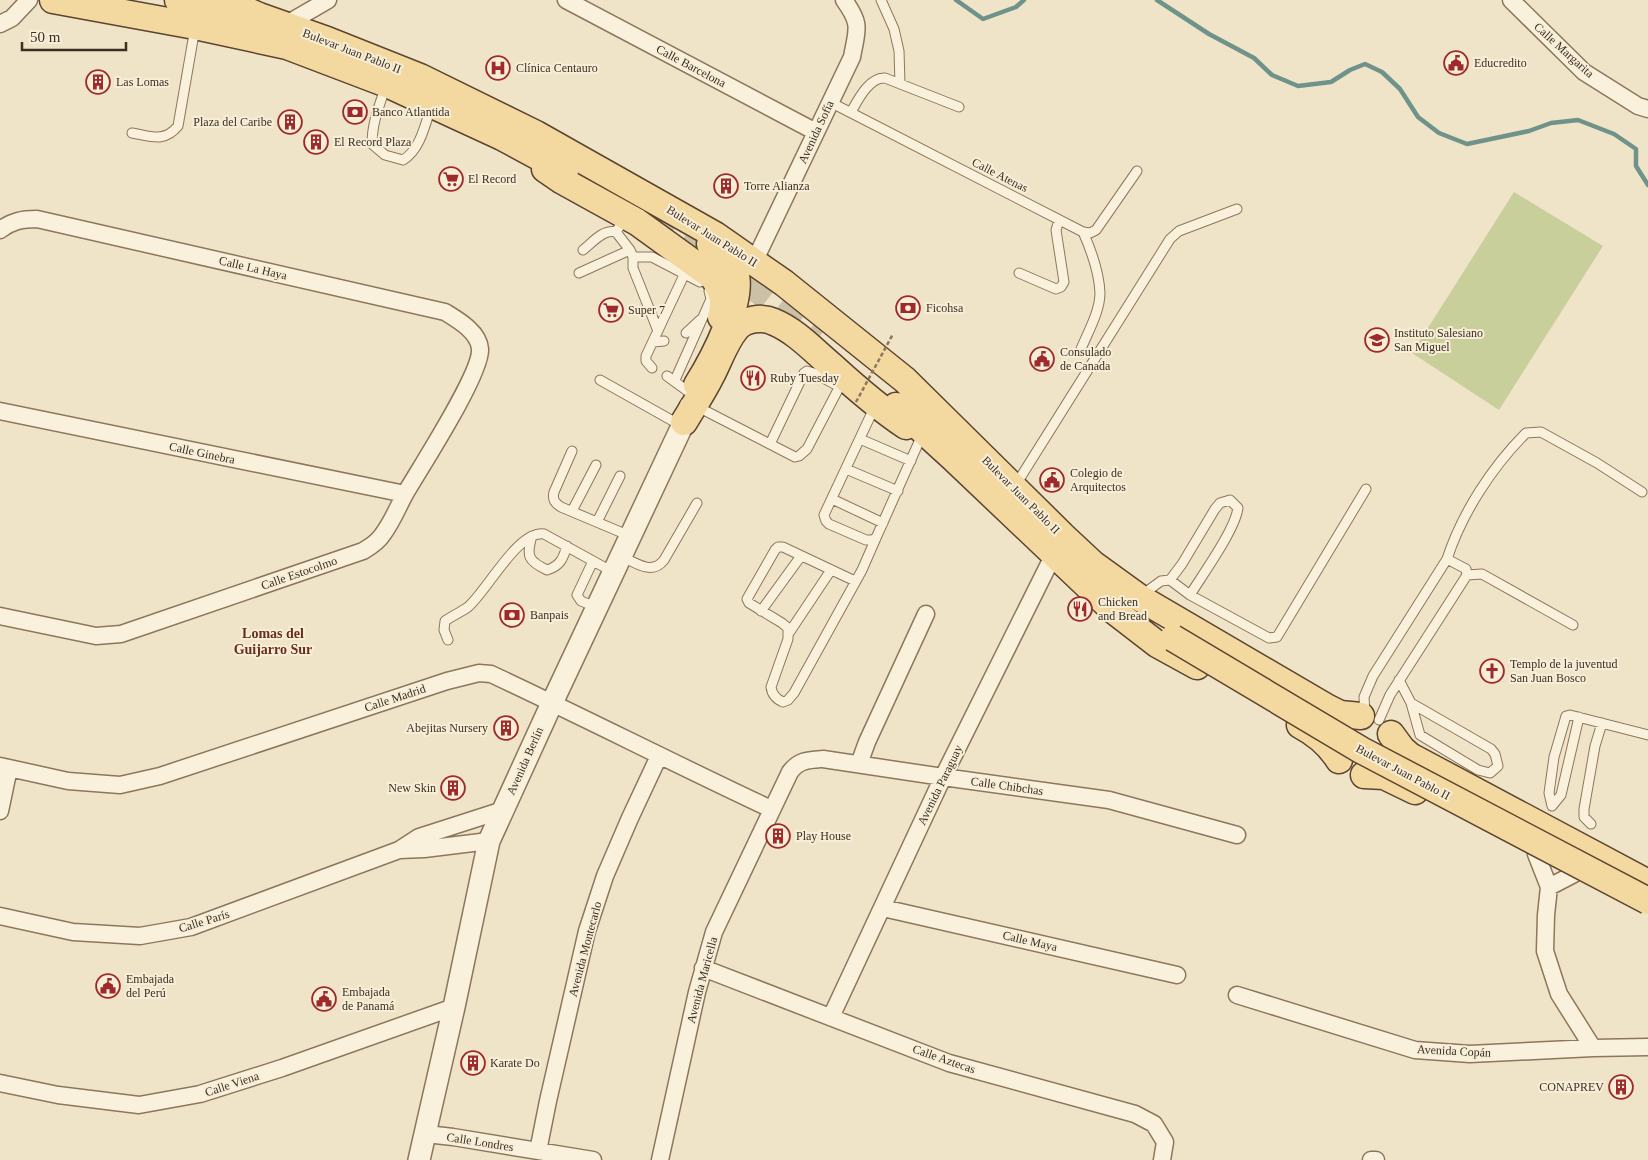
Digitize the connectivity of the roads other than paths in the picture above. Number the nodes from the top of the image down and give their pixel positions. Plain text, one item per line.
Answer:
1 (29, 0) edge
2 (53, 0) edge
3 (144, 0) edge
4 (178, 0) edge
5 (223, 0) edge
6 (328, 0) edge
7 (566, 0) edge
8 (844, 0) edge
9 (881, 0) edge
10 (1511, 0) edge
11 (260, 16) junction
12 (0, 24) edge
13 (195, 26) junction
14 (286, 36) junction
15 (387, 84) junction
16 (900, 84) junction
17 (443, 99) junction
18 (830, 102) junction
19 (959, 107) dead end
20 (1648, 110) edge
21 (851, 112) junction
22 (816, 132) junction
23 (132, 133) dead end
24 (502, 137) junction
25 (1137, 171) dead end
26 (567, 172) dead end
27 (1237, 210) dead end
28 (1060, 220) junction
29 (621, 224) junction
30 (0, 230) edge
31 (1083, 232) junction
32 (583, 250) dead end
33 (632, 253) junction
34 (754, 262) junction
35 (578, 273) dead end
36 (684, 273) junction
37 (1019, 273) dead end
38 (711, 321) junction
39 (658, 331) junction
40 (686, 332) dead end
41 (479, 341) joint
42 (664, 341) dead end
43 (653, 342) junction
44 (1081, 349) dead end
45 (652, 368) dead end
46 (600, 380) dead end
47 (842, 382) junction
48 (685, 399) junction
49 (876, 404) junction
50 (0, 411) edge
51 (929, 438) junction
52 (860, 439) junction
53 (770, 444) junction
54 (572, 451) dead end
55 (910, 461) junction
56 (596, 464) dead end
57 (846, 469) junction
58 (620, 476) dead end
59 (1014, 488) junction
60 (1366, 489) dead end
61 (898, 491) junction
62 (1642, 492) dead end
63 (405, 494) junction
64 (832, 499) junction
65 (697, 503) dead end
66 (572, 511) junction
67 (598, 522) junction
68 (883, 523) junction
69 (532, 536) junction
70 (630, 536) junction
71 (876, 538) junction
72 (567, 546) junction
73 (1054, 554) junction
74 (801, 556) junction
75 (1447, 559) junction
76 (593, 561) junction
77 (617, 564) junction
78 (831, 570) junction
79 (1089, 574) junction
80 (1467, 575) junction
81 (1170, 580) junction
82 (856, 581) junction
83 (1190, 594) junction
84 (1140, 598) junction
85 (596, 607) junction
86 (761, 610) junction
87 (926, 614) dead end
88 (0, 616) edge
89 (1573, 624) dead end
90 (789, 633) junction
91 (448, 640) dead end
92 (1399, 680) junction
93 (552, 703) junction
94 (1411, 703) junction
95 (1574, 716) junction
96 (1374, 722) junction
97 (1602, 723) junction
98 (1648, 735) edge
99 (659, 756) junction
100 (1340, 760) junction
101 (858, 764) junction
102 (5, 767) edge
103 (1364, 774) junction
104 (943, 778) junction
105 (503, 810) junction
106 (771, 810) junction
107 (0, 811) edge
108 (1591, 824) dead end
109 (1237, 835) dead end
110 (490, 841) junction
111 (399, 850) junction
112 (1536, 854) junction
113 (1574, 874) junction
114 (1648, 882) edge
115 (1549, 887) junction
116 (1648, 901) edge
117 (883, 908) junction
118 (1648, 912) edge
119 (0, 916) edge
120 (702, 968) junction
121 (1177, 976) dead end
122 (1237, 995) dead end
123 (454, 1007) junction
124 (831, 1017) junction
125 (1648, 1047) edge
126 (1593, 1048) junction
127 (0, 1083) edge
128 (426, 1134) junction
129 (538, 1151) junction
130 (419, 1160) edge
131 (593, 1160) edge
132 (660, 1160) edge
133 (1162, 1160) edge
134 (1371, 1160) edge
135 (1376, 1160) edge

1 - 12 street
2 - 13 main road, Bulevar Juan Pablo II
3 - 14 main road, Bulevar Juan Pablo II
4 - 11 main road, Bulevar Juan Pablo II
5 - 11 main road, Bulevar Juan Pablo II
6 - 14 street
7 - 22 street, Calle Barcelona
8 - 18 street, Avenida Sofía
9 - 16 lane
10 - 20 street, Calle Margarita
11 - 14 main road, Bulevar Juan Pablo II
13 - 14 main road, Bulevar Juan Pablo II
13 - 23 lane
14 - 15 main road, Bulevar Juan Pablo II
14 - 17 main road, Bulevar Juan Pablo II
15 - 17 main road, Bulevar Juan Pablo II
15 - 17 lane
16 - 19 lane
16 - 21 lane
17 - 24 main road, Bulevar Juan Pablo II
17 - 34 main road, Bulevar Juan Pablo II
17 - 48 main road
18 - 21 lane, Calle Atenas
18 - 22 street, Avenida Sofía
21 - 28 lane, Calle Atenas
22 - 34 street, Avenida Sofía
24 - 26 main road, Bulevar Juan Pablo II
24 - 29 main road
25 - 31 lane
27 - 59 lane
28 - 31 lane, Calle Atenas
28 - 37 lane
29 - 32 lane
29 - 33 lane
29 - 38 main road
30 - 41 street, Calle La Haya
31 - 44 lane
33 - 35 lane
33 - 36 lane
33 - 39 lane
34 - 59 main road, Bulevar Juan Pablo II
36 - 38 lane
36 - 39 lane
38 - 40 lane
38 - 48 main road
39 - 43 lane
41 - 63 street, Calle Estocolmo
42 - 43 lane
43 - 45 lane
46 - 48 lane
47 - 48 main road, Bulevar Juan Pablo II
47 - 49 main road, Bulevar Juan Pablo II
47 - 53 lane
47 - 53 lane
48 - 53 lane
48 - 70 street, Avenida Berlín
49 - 51 main road, Bulevar Juan Pablo II
49 - 52 lane
50 - 63 street, Calle Ginebra
51 - 55 lane
51 - 73 main road, Bulevar Juan Pablo II
52 - 55 lane
52 - 57 lane
54 - 66 lane
55 - 61 lane
56 - 66 lane
57 - 61 lane
57 - 64 lane
58 - 67 lane
59 - 79 main road, Bulevar Juan Pablo II
60 - 83 lane
61 - 68 lane
62 - 75 lane
63 - 88 street, Calle Estocolmo
64 - 68 lane
64 - 71 lane
65 - 77 lane
66 - 67 lane
67 - 70 lane
68 - 71 lane
69 - 72 lane
69 - 72 lane
69 - 91 lane
70 - 77 street, Avenida Berlín
71 - 82 lane
72 - 76 lane
73 - 79 main road, Bulevar Juan Pablo II
73 - 104 street, Avenida Paraguay
74 - 78 lane
74 - 86 lane
74 - 86 lane
75 - 80 lane
75 - 96 lane
76 - 77 lane
76 - 85 lane
77 - 85 street, Avenida Berlín
78 - 82 lane
78 - 90 lane
79 - 84 main road, Bulevar Juan Pablo II
79 - 100 main road, Bulevar Juan Pablo II
79 - 116 main road, Bulevar Juan Pablo II, bridge
80 - 89 lane
80 - 92 lane
81 - 83 lane
81 - 83 lane
81 - 84 lane
82 - 90 lane
84 - 96 main road, Bulevar Juan Pablo II
85 - 93 street, Avenida Berlín
86 - 90 lane
87 - 101 street
92 - 94 lane
92 - 96 lane
93 - 99 street, Calle Madrid
93 - 102 street, Calle Madrid
93 - 105 street, Avenida Berlín
94 - 94 lane
95 - 95 lane
95 - 97 lane
96 - 100 main road
96 - 103 main road
96 - 114 main road, Bulevar Juan Pablo II
97 - 98 lane
97 - 108 lane
99 - 106 street, Calle Madrid
99 - 129 street, Avenida Montecarlo
100 - 103 main road
101 - 104 street, Calle Chibchas
101 - 106 street, Calle Chibchas
102 - 107 street
103 - 112 main road, Bulevar Juan Pablo II
104 - 109 street, Calle Chibchas
104 - 117 street, Avenida Paraguay
105 - 110 street, Avenida Berlín
105 - 111 street, Calle París
106 - 120 street, Avenida Maricella
110 - 111 street, Calle París
110 - 123 street, Avenida Berlín
111 - 119 street, Calle París
112 - 113 main road, Bulevar Juan Pablo II
112 - 115 street
113 - 115 street
113 - 118 main road, Bulevar Juan Pablo II
115 - 126 street
117 - 121 street, Calle Maya
117 - 124 street, Avenida Paraguay
120 - 124 street, Calle Aztecas
120 - 132 street, Avenida Maricella
122 - 126 street, Avenida Copán
123 - 127 street, Calle Viena
123 - 128 street, Avenida Berlín
124 - 133 street, Calle Aztecas
125 - 126 street, Avenida Copán
128 - 129 street, Calle Londres
128 - 130 street, Avenida Berlín
129 - 131 street, Calle Londres
134 - 135 street

